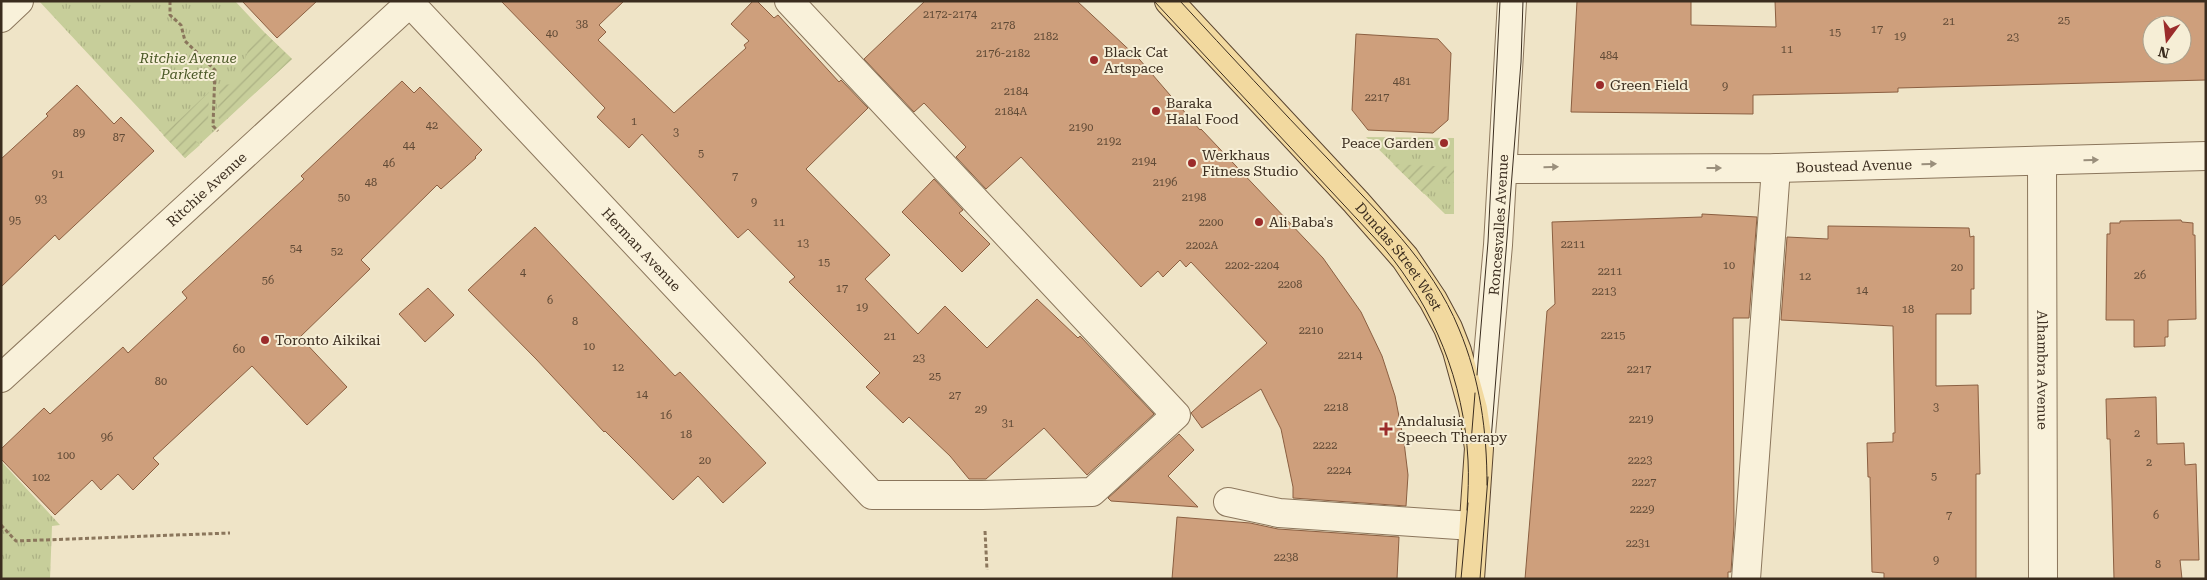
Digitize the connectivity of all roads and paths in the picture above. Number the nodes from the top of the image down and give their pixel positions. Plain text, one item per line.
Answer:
1 (19, 1) edge
2 (170, 1) edge
3 (789, 1) edge
4 (1169, 1) edge
5 (1512, 1) edge
6 (411, 2) edge
7 (1, 18) edge
8 (220, 133) dead end
9 (2206, 156) edge
10 (2042, 162) junction
11 (1776, 168) junction
12 (1503, 169) junction
13 (1, 378) edge
14 (1479, 448) junction
15 (1228, 502) dead end
16 (1, 526) edge
17 (1474, 526) junction
18 (984, 527) dead end
19 (230, 533) dead end
20 (987, 570) dead end
21 (1470, 579) edge
22 (1746, 579) edge
23 (2043, 579) edge

1 - 7 street
2 - 8 path
3 - 6 street, Herman Avenue
4 - 14 main road, Dundas Street West
5 - 12 street, Roncesvalles Avenue
6 - 13 street, Ritchie Avenue
10 -> 9 street, Boustead Avenue
11 -> 10 street, Boustead Avenue
10 - 23 street, Alhambra Avenue
12 -> 11 street, Boustead Avenue
11 - 22 street
12 - 14 street, Roncesvalles Avenue
14 - 17 main road, Dundas Street West
15 - 17 street
16 - 19 path
17 - 21 main road, Dundas Street West
18 - 20 path

